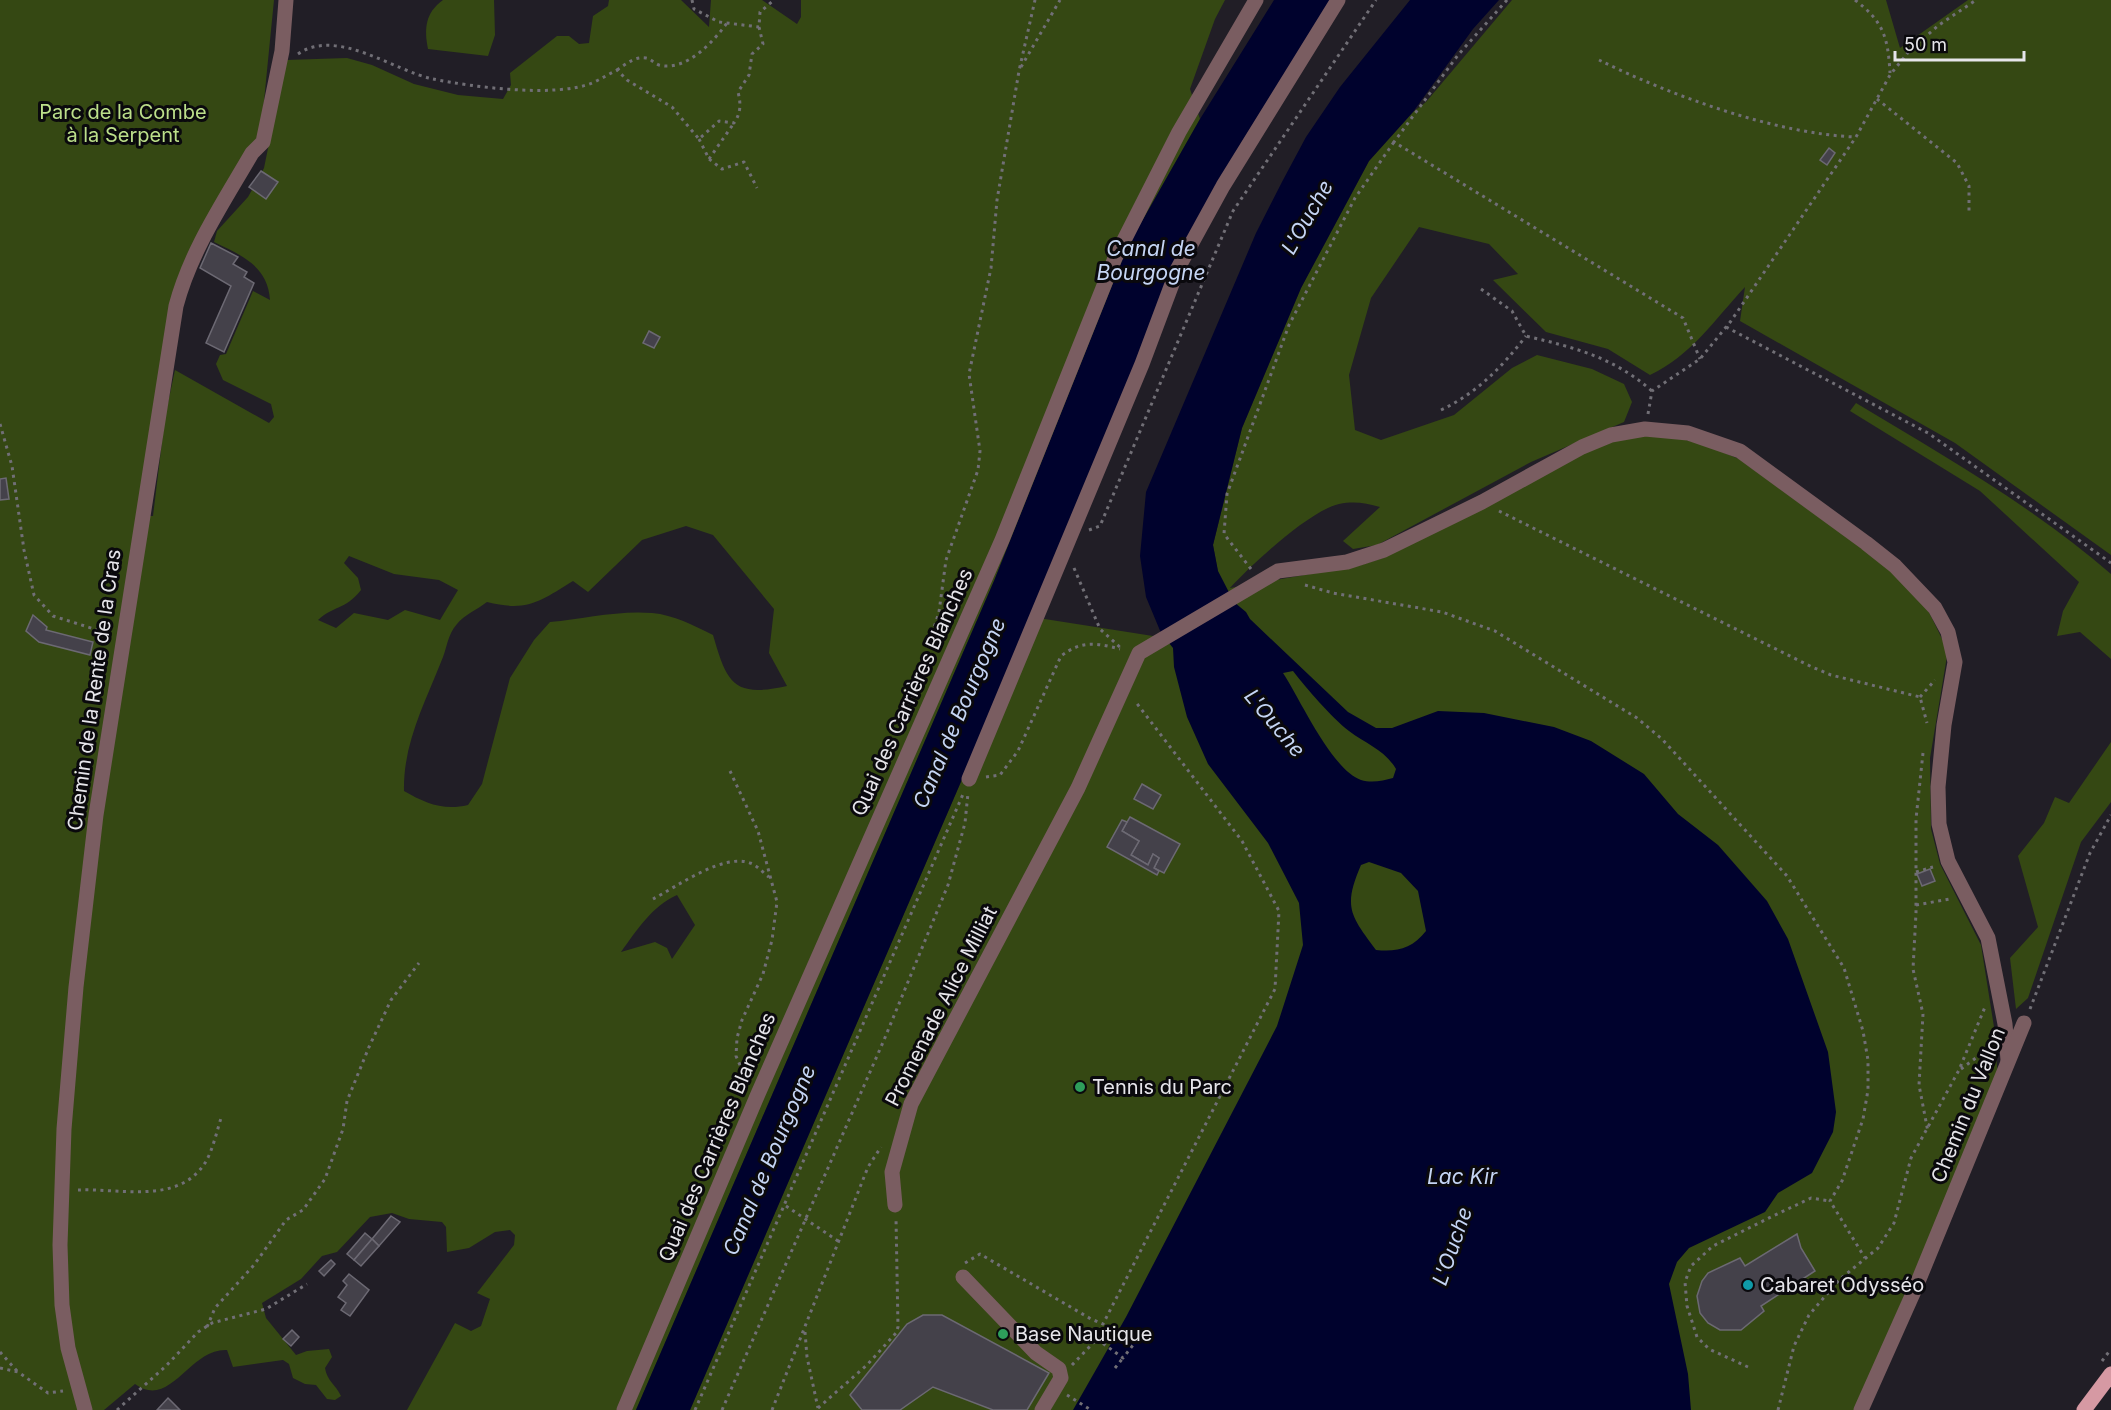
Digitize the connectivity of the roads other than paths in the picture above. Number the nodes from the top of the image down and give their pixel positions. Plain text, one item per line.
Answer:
1 (286, 0) edge
2 (1256, 0) edge
3 (1338, 0) edge
4 (969, 779) road end
5 (2024, 1023) road end
6 (2008, 1060) junction
7 (895, 1205) road end
8 (963, 1271) road end
9 (2111, 1374) edge
10 (85, 1410) edge
11 (624, 1410) edge
12 (1042, 1410) edge
13 (1861, 1410) edge
14 (2084, 1410) edge

1 - 10 street, Chemin de la Rente de la Cras
2 - 11 street, Quai des Carrières Blanches
3 - 4 street
5 - 6 street, Chemin du Vallon
6 - 7 street, Promenade Alice Milliat
6 - 13 street, Chemin du Vallon
8 - 12 street
9 - 14 main road

